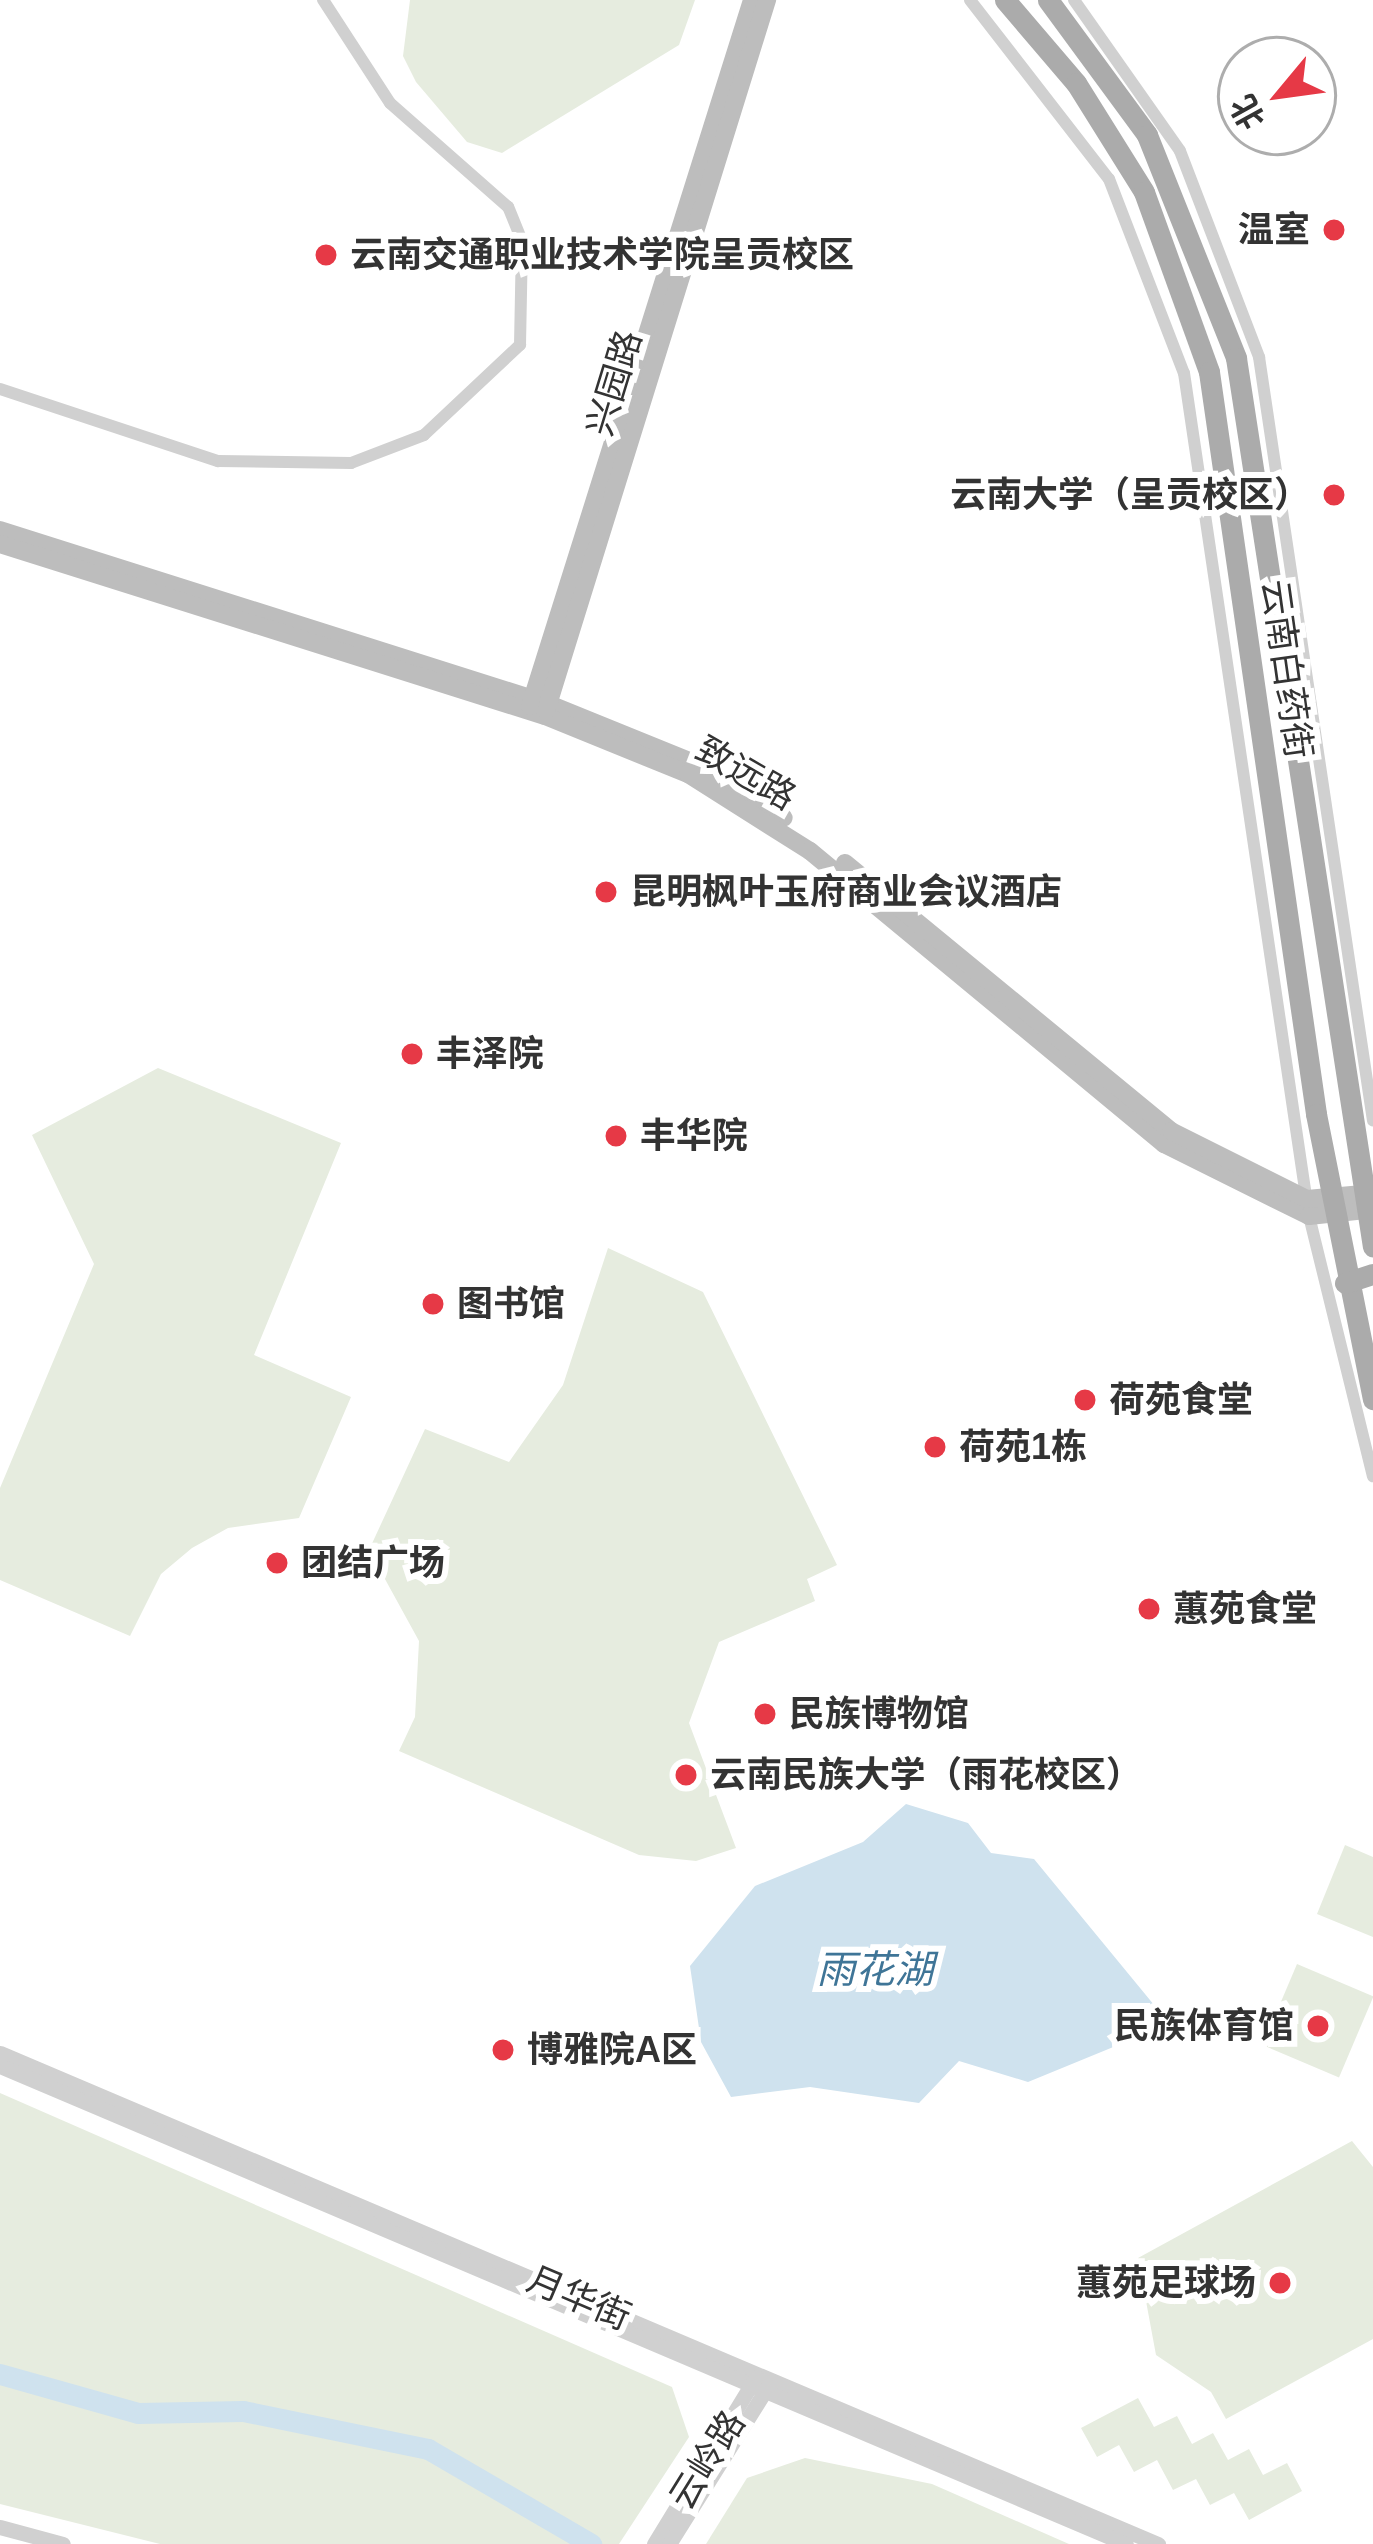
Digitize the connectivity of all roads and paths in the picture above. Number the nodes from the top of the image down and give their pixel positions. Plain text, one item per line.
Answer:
1 (323, 0) edge
2 (752, 0) edge
3 (767, 0) edge
4 (970, 0) edge
5 (1005, 0) edge
6 (1048, 0) edge
7 (1074, 0) edge
8 (0, 389) edge
9 (0, 530) edge
10 (0, 544) edge
11 (539, 707) junction
12 (1349, 1108) junction
13 (1316, 1114) junction
14 (1373, 1121) edge
15 (1364, 1202) junction
16 (1308, 1207) junction
17 (1332, 1208) junction
18 (1373, 1247) edge
19 (1373, 1274) edge
20 (1346, 1283) junction
21 (1373, 1399) edge
22 (1373, 1476) edge
23 (0, 2053) edge
24 (0, 2066) edge
25 (761, 2383) junction
26 (0, 2527) edge
27 (64, 2544) edge
28 (654, 2544) edge
29 (670, 2544) edge
30 (1126, 2544) edge
31 (1158, 2544) edge

1 - 8 street
2 - 11 main road, 兴园路
3 - 11 main road, 兴园路
4 - 16 street
5 - 13 main road, 云南白药街
6 - 12 main road, 云南白药街
7 - 14 street
9 - 11 main road, 致远路
10 - 11 main road, 致远路
11 - 16 main road, 致远路
12 - 13 main road
12 - 15 main road, 云南白药街
13 - 17 main road, 云南白药街
15 - 17 main road, 致远路
15 - 18 main road, 云南白药街
16 - 17 main road, 致远路
16 - 22 street
17 - 20 main road, 云南白药街
19 - 20 main road
20 - 21 main road, 云南白药街
23 - 25 street, 月华街
24 - 25 street, 月华街
25 - 28 street, 云岭路
25 - 29 street, 云岭路
25 - 30 street, 月华街
25 - 31 street, 月华街
26 - 27 street

